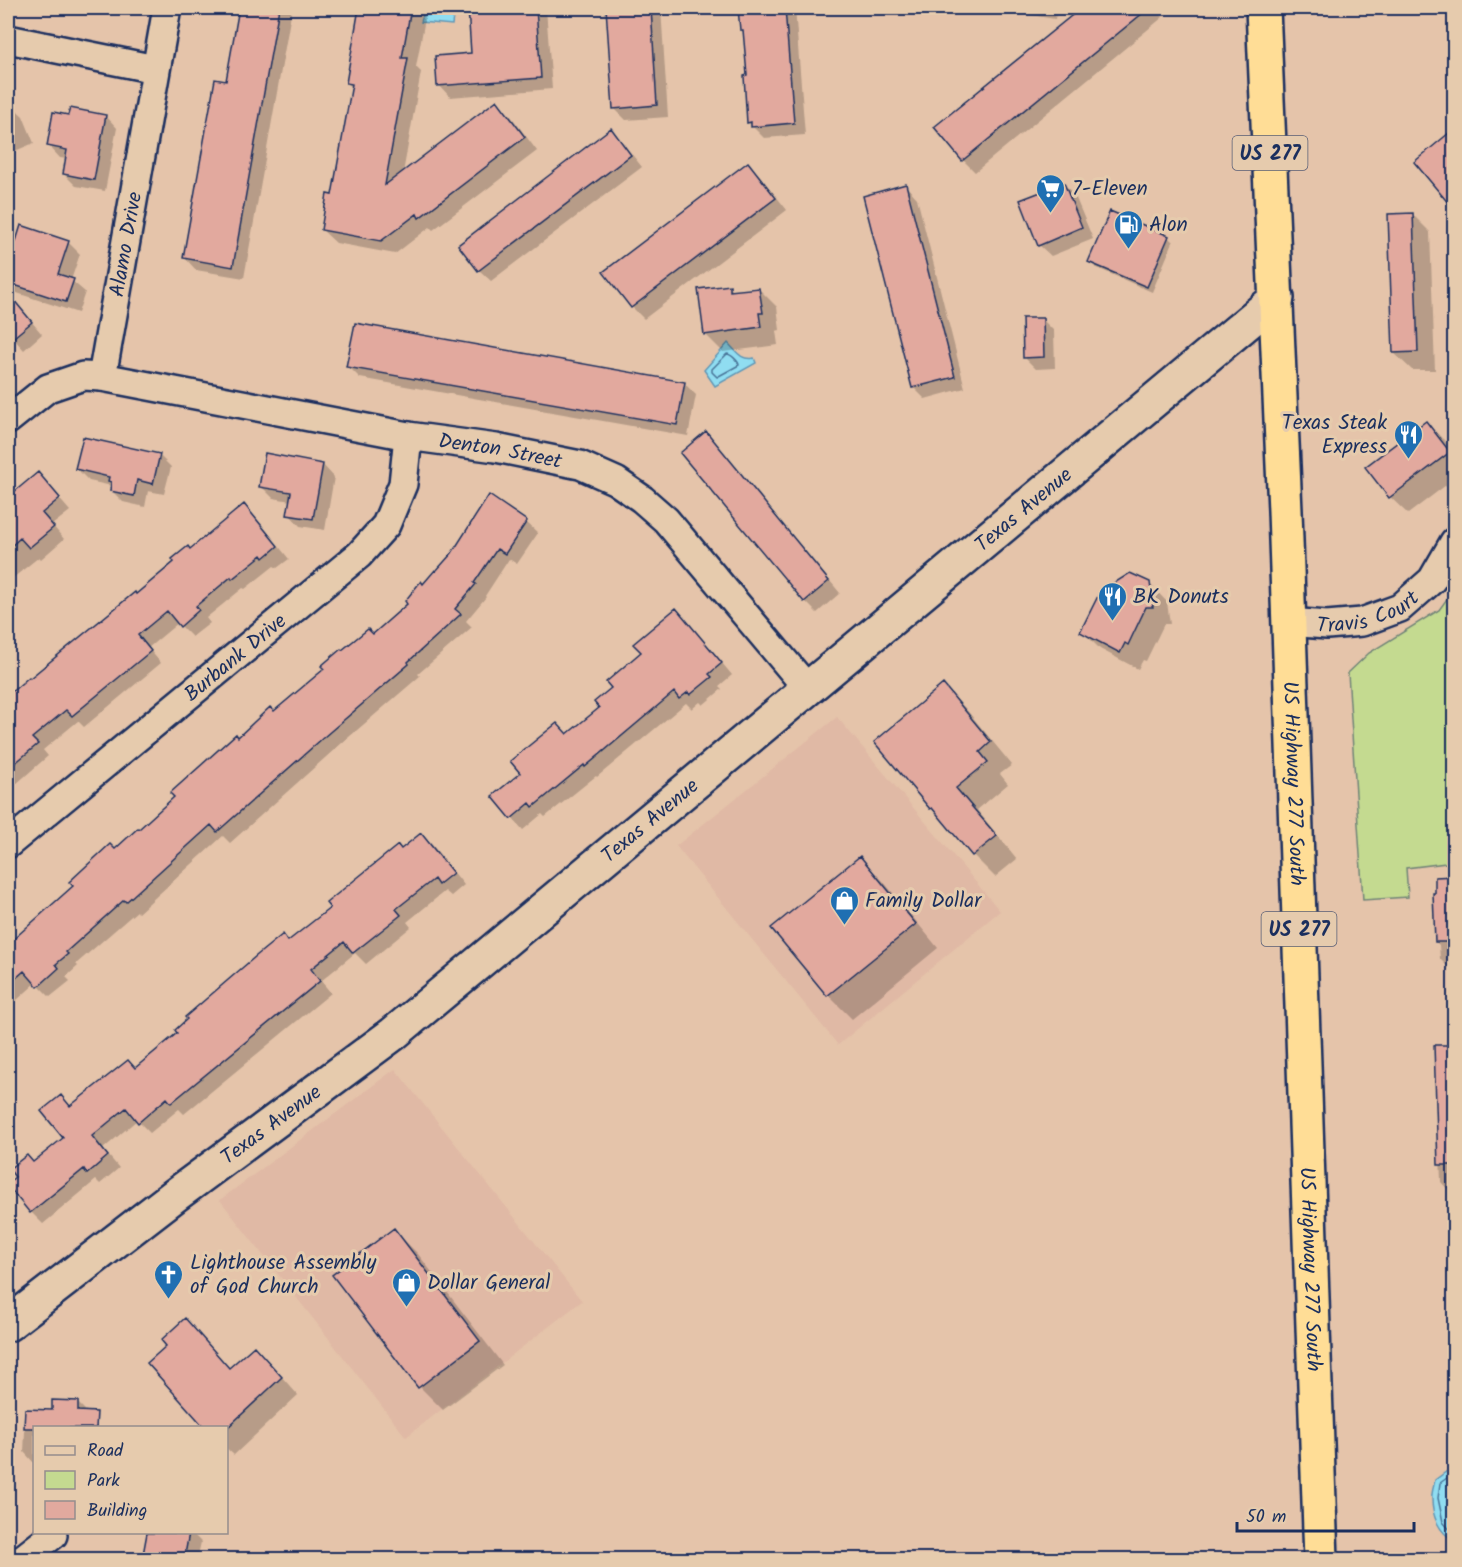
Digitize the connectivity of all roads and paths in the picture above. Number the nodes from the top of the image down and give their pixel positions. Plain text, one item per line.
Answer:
1 (167, 8) edge
2 (1263, 8) edge
3 (8, 39) edge
4 (155, 69) junction
5 (1277, 298) junction
6 (102, 377) junction
7 (8, 420) edge
8 (408, 436) junction
9 (1455, 542) edge
10 (1288, 622) junction
11 (808, 689) junction
12 (8, 844) edge
13 (8, 1324) edge
14 (53, 1536) dead end
15 (21, 1560) edge
16 (1321, 1560) edge

1 - 4 street, Alamo Drive
2 - 5 highway, US Highway 277 South / US 277
3 - 4 street
4 - 6 street, Alamo Drive
5 - 10 highway, US Highway 277 South / US 277
5 - 11 street, Texas Avenue
6 - 7 street
6 - 8 street, Denton Street
8 - 11 street, Denton Street
8 - 12 street, Burbank Drive
9 - 10 street, Travis Court
10 - 16 highway, US Highway 277 South / US 277
11 - 13 street, Texas Avenue
14 - 15 street

